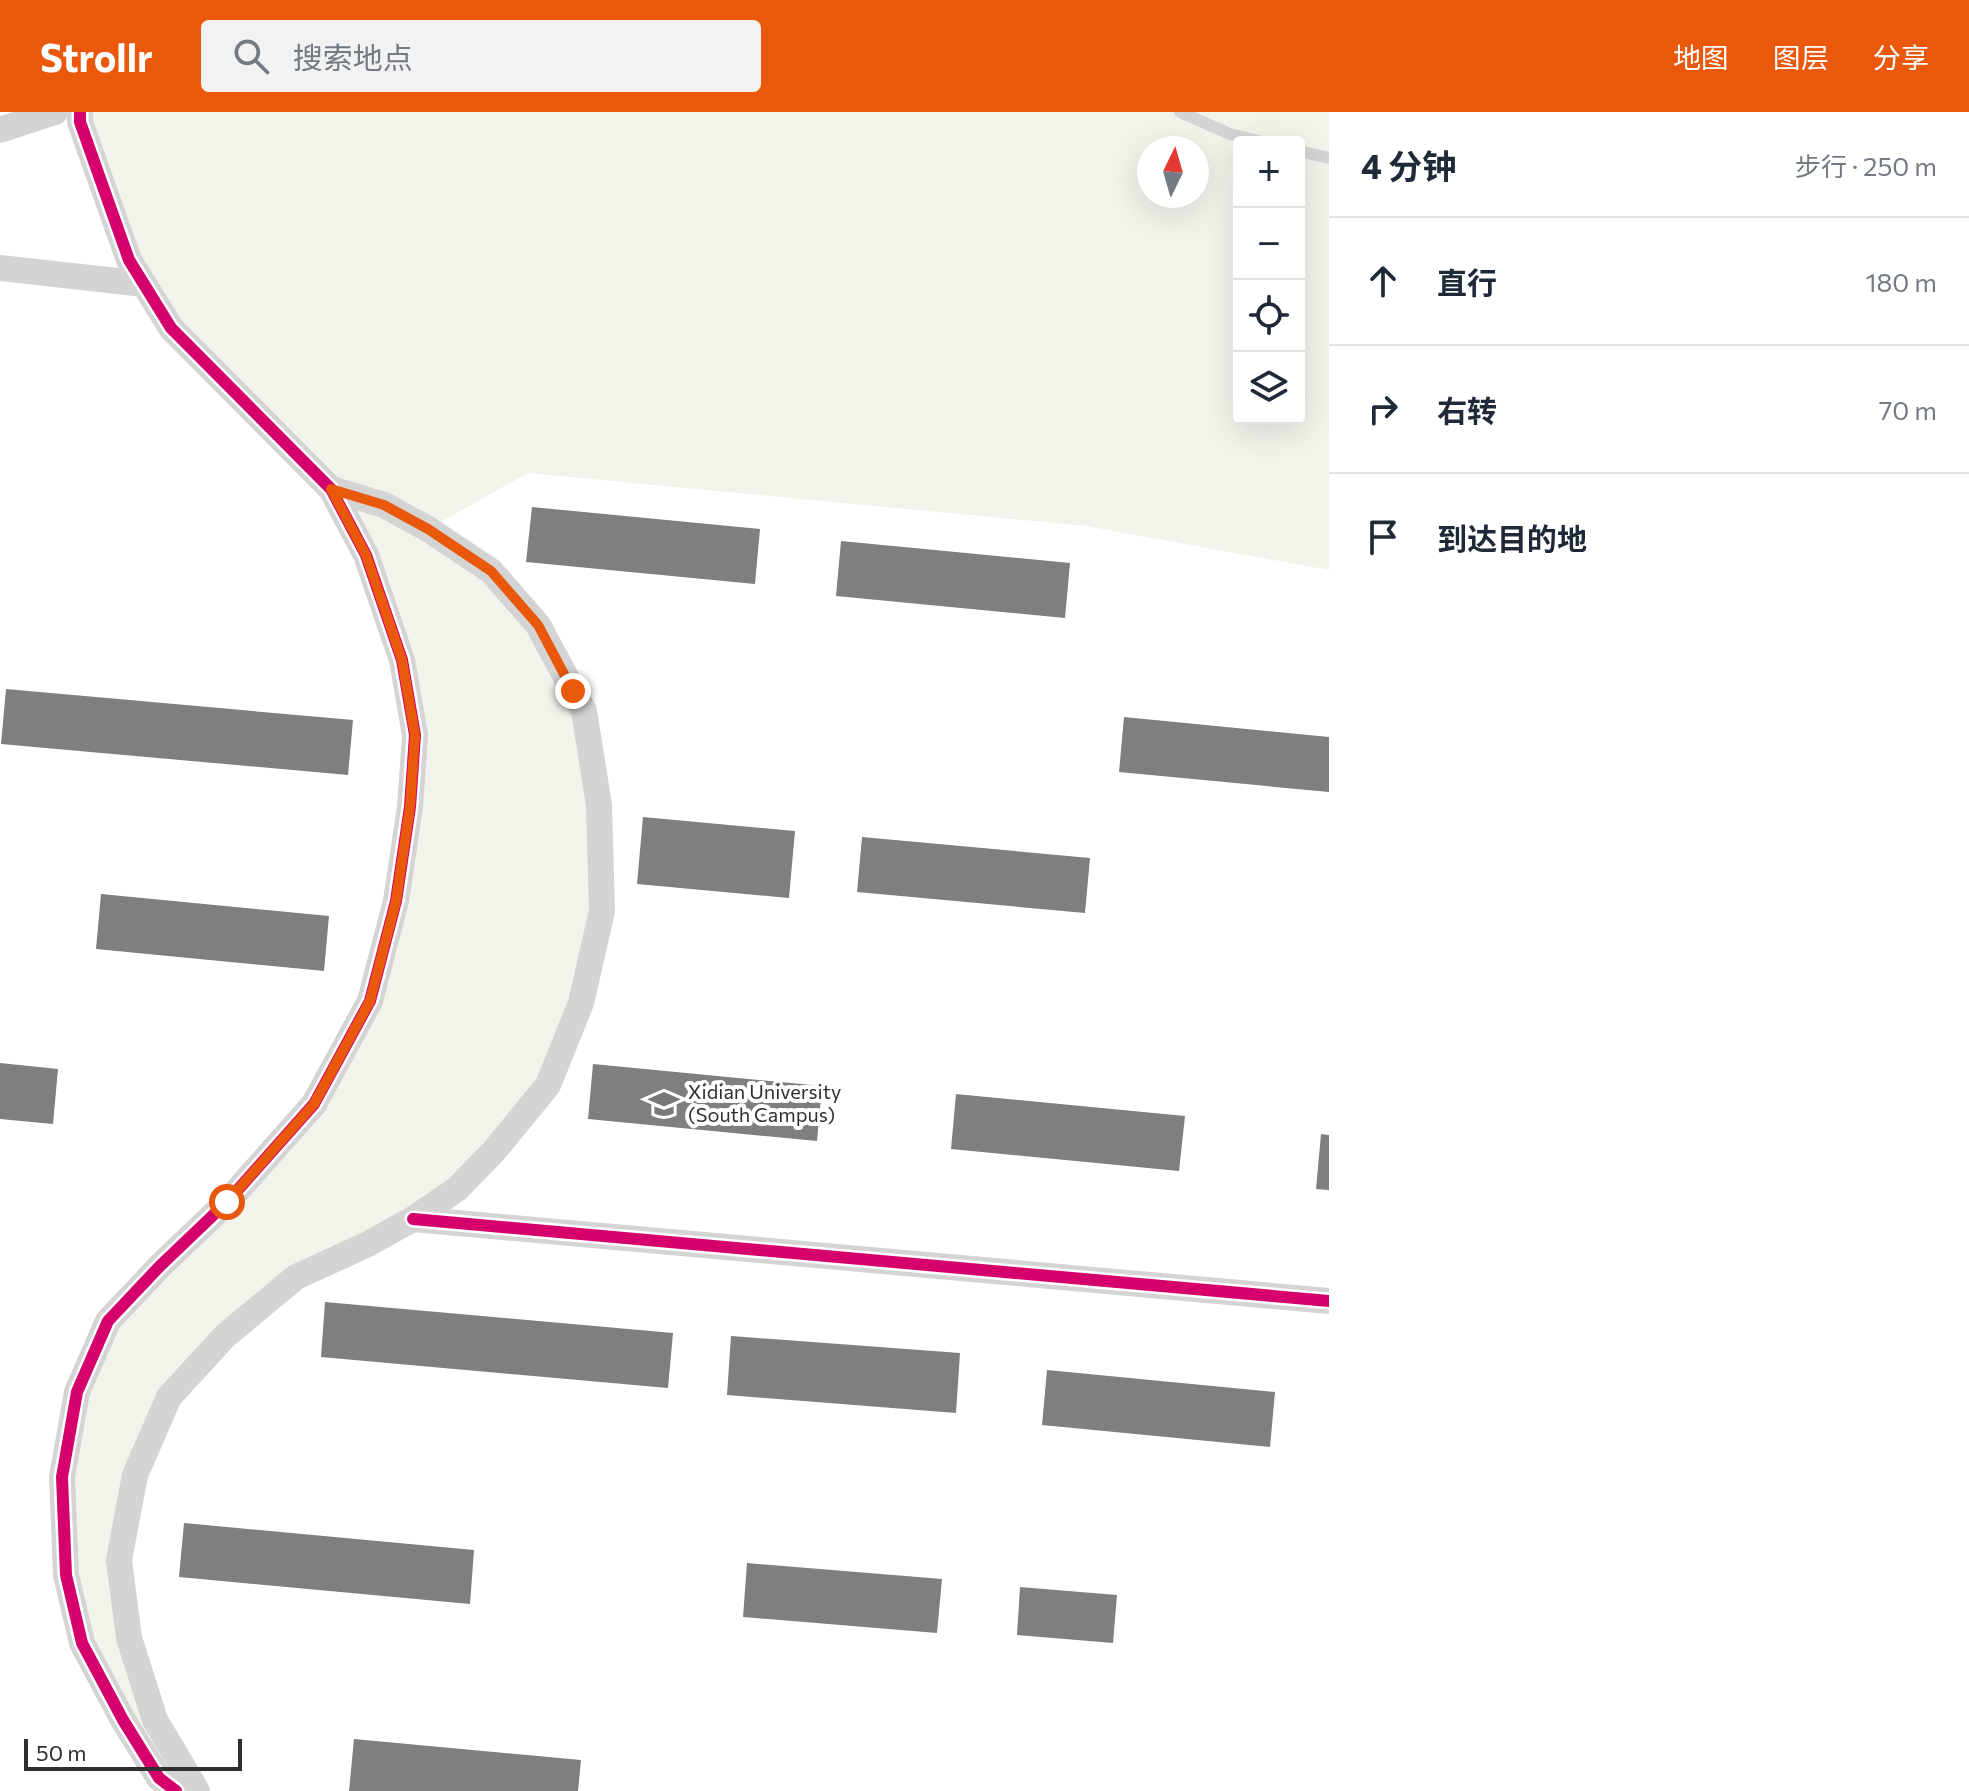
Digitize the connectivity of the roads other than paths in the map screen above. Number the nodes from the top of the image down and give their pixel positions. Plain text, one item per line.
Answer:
1 (55, 112) edge
2 (80, 112) edge
3 (1180, 112) edge
4 (0, 130) edge
5 (1238, 136) edge
6 (1305, 152) edge
7 (1329, 158) edge
8 (0, 268) edge
9 (144, 284) junction
10 (331, 489) junction
11 (413, 1219) junction
12 (1329, 1301) edge
13 (176, 1791) edge
14 (197, 1791) edge

1 - 4 street
2 - 9 street
3 - 5 lane
6 - 7 lane
8 - 9 street
9 - 10 street
10 - 11 street
10 - 13 street
11 - 12 street
11 - 14 street

